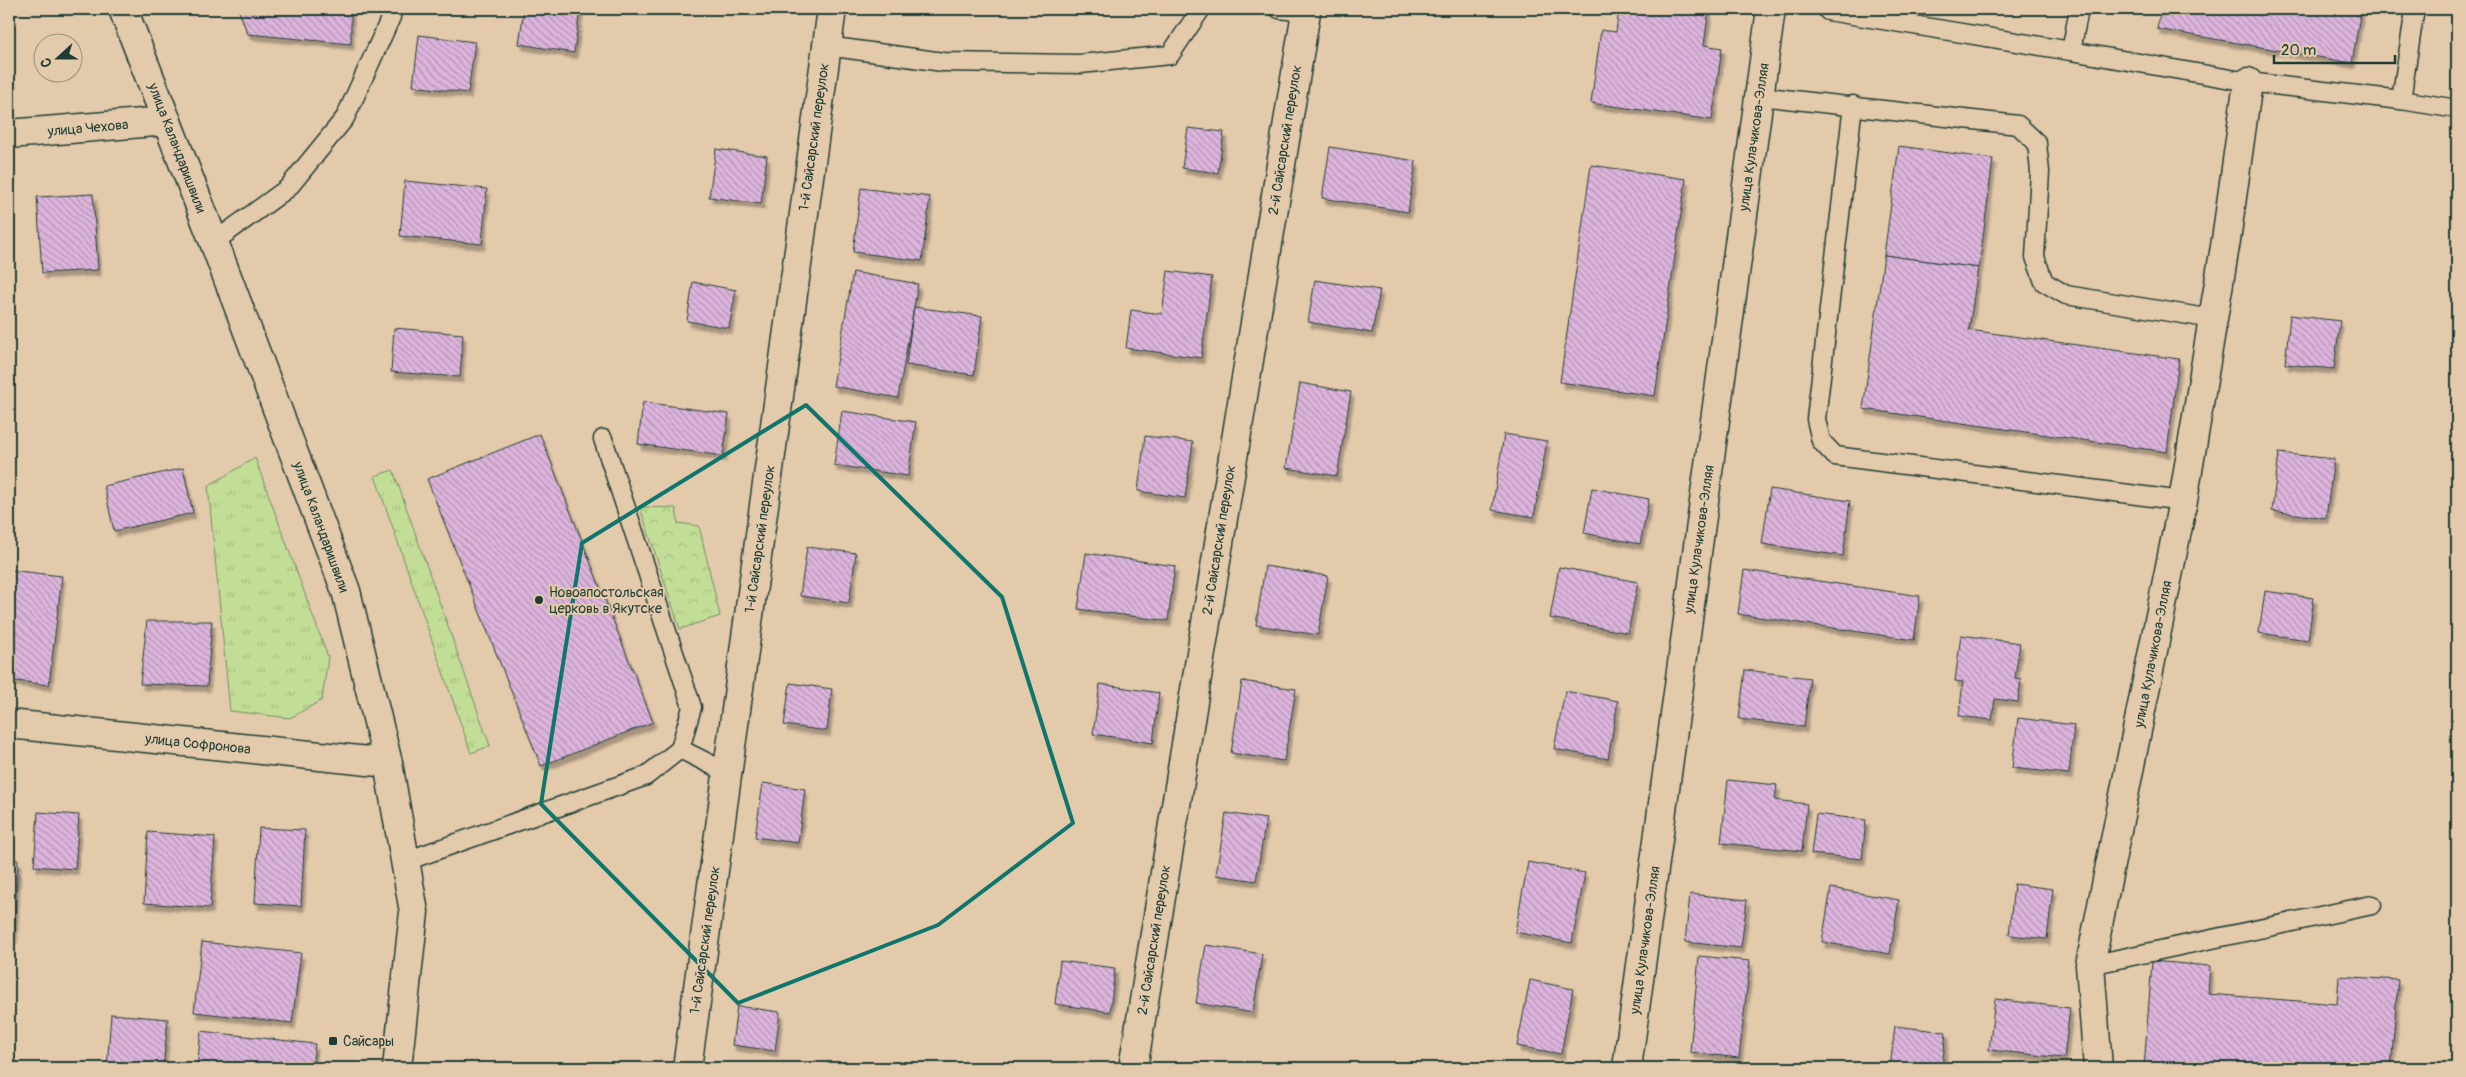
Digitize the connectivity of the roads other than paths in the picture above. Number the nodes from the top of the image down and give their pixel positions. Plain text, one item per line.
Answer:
1 (123, 9) edge
2 (832, 9) edge
3 (1201, 9) edge
4 (1279, 9) edge
5 (1770, 9) edge
6 (2079, 9) edge
7 (2415, 9) edge
8 (1306, 12) joint
9 (1828, 12) dead end
10 (391, 17) dead end
11 (827, 46) junction
12 (2072, 51) junction
13 (2248, 82) junction
14 (1760, 96) junction
15 (2401, 100) junction
16 (1853, 105) junction
17 (2457, 109) edge
18 (167, 122) junction
19 (10, 129) edge
20 (214, 242) junction
21 (2213, 319) junction
22 (603, 439) dead end
23 (2183, 501) junction
24 (9, 724) edge
25 (680, 749) junction
26 (388, 763) junction
27 (728, 773) junction
28 (406, 860) junction
29 (2372, 905) dead end
30 (2090, 965) junction
31 (397, 1068) edge
32 (688, 1068) edge
33 (1132, 1068) edge
34 (1627, 1068) edge
35 (2098, 1068) edge

1 - 18 street, улица Каландаришвили
2 - 11 street, 1-й Сайсарский переулок
3 - 11 lane
4 - 8 lane
5 - 14 street, улица Кулачикова-Элляя
6 - 12 lane
7 - 15 lane
8 - 33 street, 2-й Сайсарский переулок
9 - 12 lane
10 - 20 lane
11 - 27 street, 1-й Сайсарский переулок
12 - 13 lane
13 - 15 lane
13 - 21 street, улица Кулачикова-Элляя
14 - 16 lane
14 - 34 street, улица Кулачикова-Элляя
15 - 17 lane
16 - 21 lane
16 - 23 lane
18 - 19 street, улица Чехова
18 - 20 street, улица Каландаришвили
20 - 26 street, улица Каландаришвили
21 - 23 street, улица Кулачикова-Элляя
22 - 25 lane
23 - 30 street, улица Кулачикова-Элляя
24 - 26 street, улица Софронова
25 - 27 lane
25 - 28 lane
26 - 28 street, улица Каландаришвили
27 - 32 street, 1-й Сайсарский переулок
28 - 31 street, улица Каландаришвили
29 - 30 lane
30 - 35 street, улица Кулачикова-Элляя

